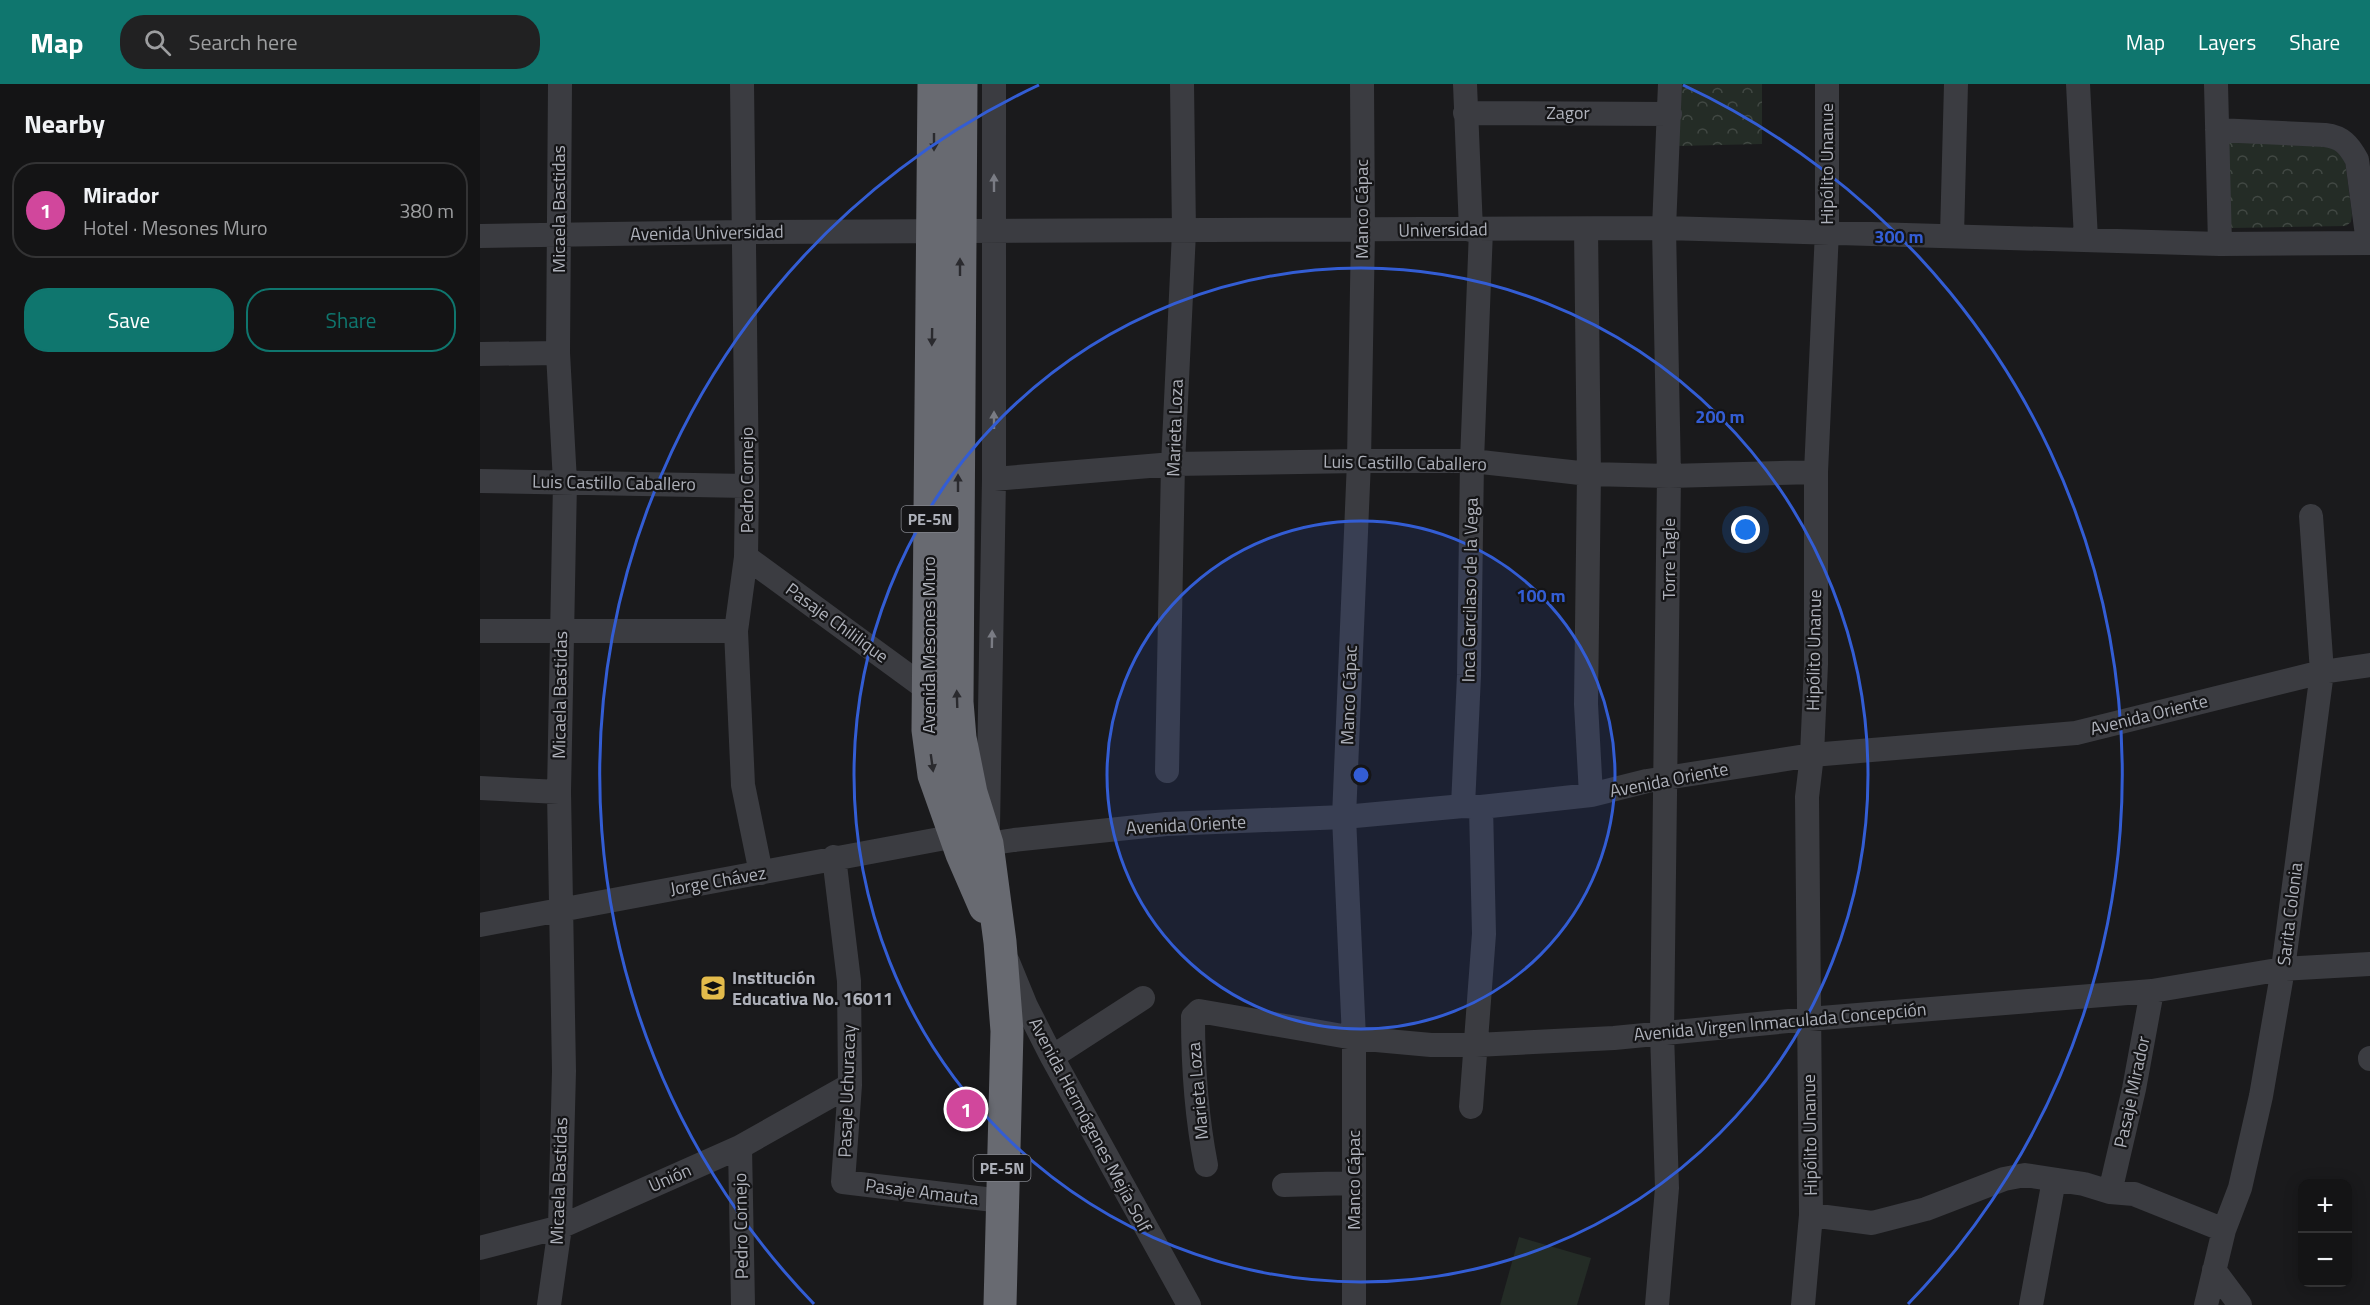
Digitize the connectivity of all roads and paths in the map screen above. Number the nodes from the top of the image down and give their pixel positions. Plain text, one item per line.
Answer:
1 (560, 84) edge
2 (742, 84) edge
3 (934, 84) edge
4 (961, 84) edge
5 (994, 84) edge
6 (1182, 84) edge
7 (1362, 84) edge
8 (1465, 84) edge
9 (1670, 84) edge
10 (1827, 84) edge
11 (1956, 84) edge
12 (2078, 84) edge
13 (2216, 84) edge
14 (1465, 113) junction
15 (1670, 114) junction
16 (2217, 130) junction
17 (1664, 228) junction
18 (1586, 229) junction
19 (1476, 230) junction
20 (947, 231) junction
21 (994, 231) junction
22 (1363, 231) junction
23 (1827, 231) junction
24 (744, 232) junction
25 (1184, 232) junction
26 (559, 235) junction
27 (1952, 235) junction
28 (480, 236) edge
29 (2086, 239) junction
30 (2369, 243) edge
31 (2220, 244) junction
32 (558, 353) junction
33 (480, 354) edge
34 (1359, 461) junction
35 (1472, 461) junction
36 (1173, 464) junction
37 (1816, 472) junction
38 (1589, 474) junction
39 (1669, 476) junction
40 (994, 479) junction
41 (480, 481) edge
42 (565, 482) junction
43 (747, 486) junction
44 (2311, 516) dead end
45 (746, 557) junction
46 (561, 630) junction
47 (480, 631) edge
48 (736, 631) junction
49 (2370, 665) edge
50 (2322, 672) junction
51 (928, 690) junction
52 (1812, 755) junction
53 (1167, 771) dead end
54 (1665, 778) junction
55 (480, 788) edge
56 (559, 792) junction
57 (1591, 795) junction
58 (1472, 806) junction
59 (1344, 817) junction
60 (968, 845) junction
61 (834, 857) junction
62 (761, 873) junction
63 (561, 909) junction
64 (480, 925) edge
65 (1000, 942) junction
66 (2370, 964) edge
67 (2283, 969) junction
68 (2152, 991) junction
69 (1143, 998) dead end
70 (1193, 1017) joint
71 (1809, 1018) junction
72 (1662, 1033) junction
73 (1354, 1038) junction
74 (1476, 1045) junction
75 (1052, 1057) junction
76 (850, 1085) junction
77 (1471, 1107) dead end
78 (740, 1147) junction
79 (1206, 1165) dead end
80 (2054, 1180) junction
81 (843, 1182) joint
82 (1353, 1183) junction
83 (1284, 1185) dead end
84 (2110, 1192) junction
85 (1002, 1202) junction
86 (1811, 1215) junction
87 (560, 1227) junction
88 (2224, 1230) junction
89 (480, 1248) edge
90 (2214, 1270) junction
91 (549, 1305) edge
92 (743, 1305) edge
93 (1000, 1305) edge
94 (1189, 1305) edge
95 (1354, 1305) edge
96 (1658, 1305) edge
97 (1803, 1305) edge
98 (2031, 1305) edge
99 (2206, 1305) edge
100 (2240, 1305) edge

1 - 26 street, Micaela Bastidas
2 - 24 street, Pedro Cornejo
3 -> 20 highway, Avenida Mesones Muro / PE-5N
4 - 20 highway, PE-5N
21 -> 5 street
6 - 25 street, Marieta Loza
7 - 22 street, Manco Cápac
8 - 14 street, Inca Garcilaso de la Vega
9 - 15 street, Torre Tagle
10 - 23 street, Hipólito Unanue
11 - 27 street
12 - 29 street
13 - 16 street
14 - 15 street, Zagor
14 - 19 street, Inca Garcilaso de la Vega
15 - 17 street, Torre Tagle
16 - 30 street
16 - 31 street
17 - 18 street, Universidad
17 - 23 street, Universidad
17 - 39 street, Torre Tagle
18 - 19 street, Universidad
18 - 38 street
19 - 22 street, Universidad
19 - 35 street, Inca Garcilaso de la Vega
20 - 21 street, Universidad
20 - 24 street, Avenida Universidad
20 -> 51 highway, Avenida Mesones Muro / PE-5N
60 -> 20 highway, PE-5N
21 - 25 street, Universidad
40 -> 21 street
22 - 25 street, Universidad
22 - 34 street, Manco Cápac
23 - 27 street, Universidad
23 - 37 street, Hipólito Unanue
24 - 26 street, Avenida Universidad
24 - 43 street, Pedro Cornejo
25 - 36 street, Marieta Loza
26 - 28 street, Avenida Universidad
26 - 32 street, Micaela Bastidas
27 - 29 street, Universidad
29 - 31 street, Universidad
30 - 31 street, Universidad
32 - 33 street
32 - 42 street, Micaela Bastidas
34 - 35 street, Luis Castillo Caballero
34 - 36 street, Luis Castillo Caballero
34 - 59 street, Manco Cápac
35 - 38 street, Luis Castillo Caballero
35 - 58 street, Inca Garcilaso de la Vega
36 - 40 street, Luis Castillo Caballero
36 - 53 street, Marieta Loza
37 - 39 street, Luis Castillo Caballero
37 - 52 street, Hipólito Unanue
38 - 39 street, Luis Castillo Caballero
38 - 57 street
39 - 54 street, Torre Tagle
60 -> 40 street
41 - 42 street, Luis Castillo Caballero
42 - 43 street, Luis Castillo Caballero
42 - 46 street, Micaela Bastidas
43 - 45 street, Pedro Cornejo
44 - 50 street, Sarita Colonia
45 - 48 street, Pedro Cornejo
45 - 51 street, Pasaje Chililique
46 - 47 street
46 - 48 street
46 - 56 street, Micaela Bastidas
48 - 62 street, Pedro Cornejo
49 - 50 street, Avenida Oriente
50 - 52 street, Avenida Oriente
50 - 67 street, Sarita Colonia
51 -> 60 highway, Avenida Mesones Muro / PE-5N
52 - 54 street, Avenida Oriente
52 - 71 street, Hipólito Unanue
54 - 57 street, Avenida Oriente
54 - 72 street, Torre Tagle
55 - 56 street
56 - 63 street, Micaela Bastidas
57 - 58 street, Avenida Oriente
58 - 59 street, Avenida Oriente
58 - 74 street, Inca Garcilaso de la Vega
59 - 60 street, Avenida Oriente
59 - 73 street, Manco Cápac
60 - 61 street, Jorge Chávez
60 - 65 highway, PE-5N
61 - 62 street, Jorge Chávez
61 - 76 street, Pasaje Uchuracay
62 - 63 street, Jorge Chávez
63 - 64 street, Jorge Chávez
63 - 87 street, Micaela Bastidas
65 - 75 street, Avenida Hermógenes Mejía Solf
65 - 85 highway, PE-5N
66 - 67 street, Avenida Virgen Inmaculada Concepción
67 - 68 street, Avenida Virgen Inmaculada Concepción
67 - 88 street, Sarita Colonia
68 - 71 street, Avenida Virgen Inmaculada Concepción
68 - 84 street, Pasaje Mirador
69 - 75 street
70 - 73 street, Avenida Virgen Inmaculada Concepción
70 - 79 street, Marieta Loza
71 - 72 street, Avenida Virgen Inmaculada Concepción
71 - 86 street, Hipólito Unanue
72 - 74 street, Avenida Virgen Inmaculada Concepción
72 - 96 street, Torre Tagle
73 - 74 street, Avenida Virgen Inmaculada Concepción
73 - 82 street, Manco Cápac
74 - 77 street, Inca Garcilaso de la Vega
75 - 94 street, Avenida Hermógenes Mejía Solf
76 - 78 street, Unión
76 - 81 street, Pasaje Uchuracay
78 - 87 street, Unión
78 - 92 street, Pedro Cornejo
80 - 84 street
80 - 86 street
80 - 98 street
81 - 85 street, Pasaje Amauta
82 - 83 street
82 - 95 street, Manco Cápac
84 - 88 street
85 - 93 highway, PE-5N
86 - 97 street, Hipólito Unanue
87 - 89 street, Unión
87 - 91 street, Micaela Bastidas
88 - 90 street, Sarita Colonia
90 - 99 street, Sarita Colonia
90 - 100 street

